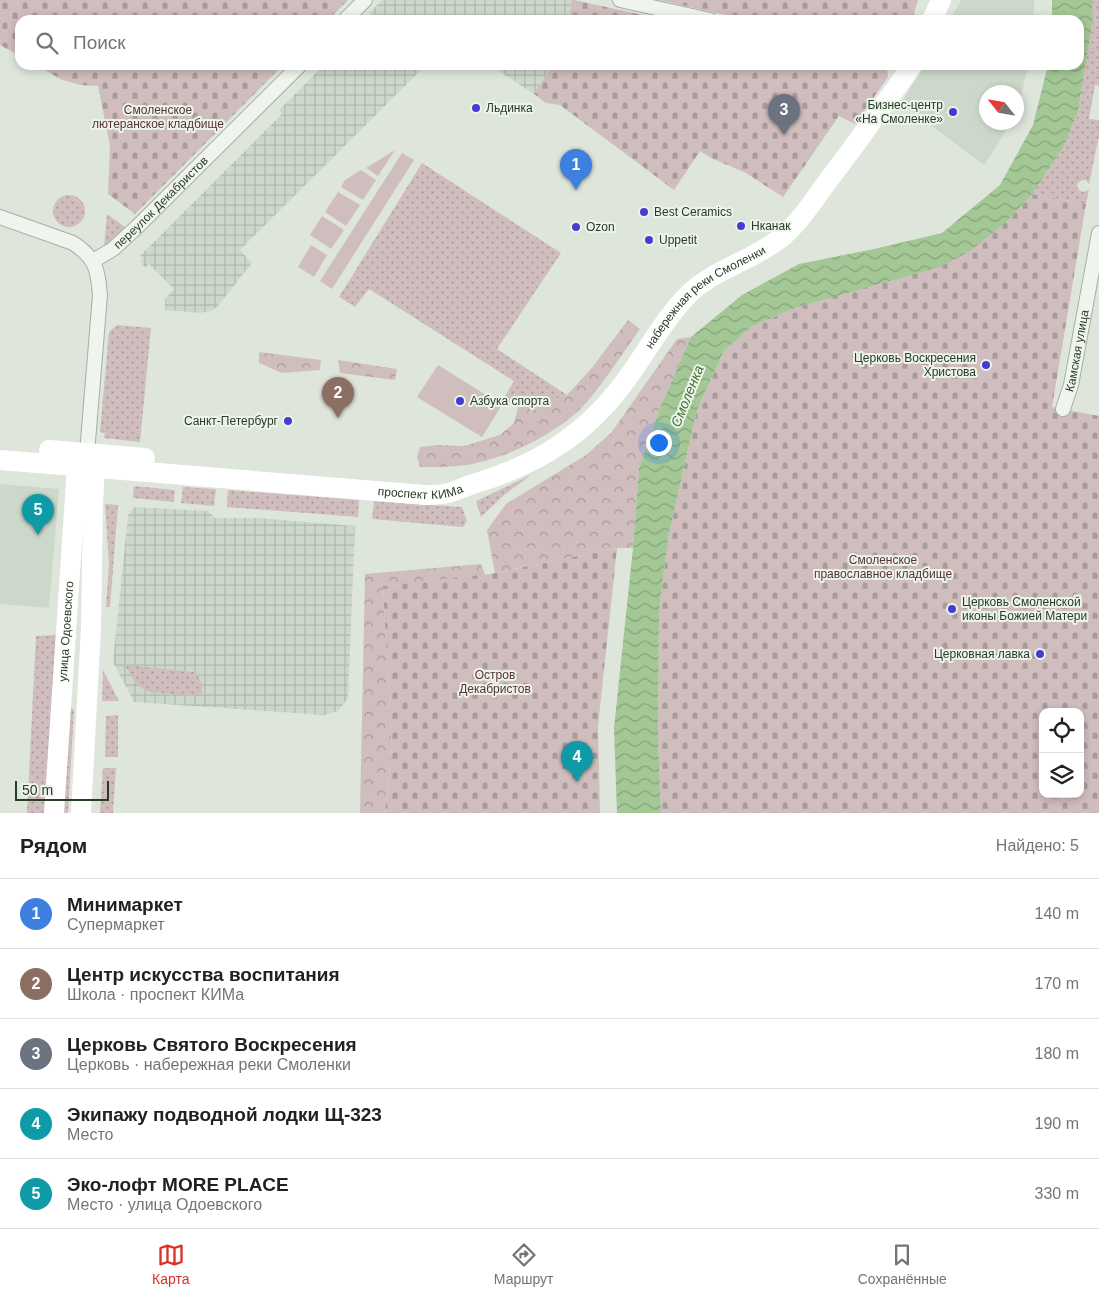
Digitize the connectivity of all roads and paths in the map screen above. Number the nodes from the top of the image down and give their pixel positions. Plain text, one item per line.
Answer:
1 (365, 0) edge
2 (620, 0) edge
3 (941, 0) edge
4 (350, 15) edge
5 (688, 15) edge
6 (934, 15) edge
7 (295, 70) edge
8 (906, 70) edge
9 (0, 217) edge
10 (1099, 233) edge
11 (93, 261) junction
12 (1063, 409) dead end
13 (0, 447) edge
14 (0, 460) edge
15 (86, 462) junction
16 (465, 486) joint
17 (62, 698) junction
18 (87, 700) junction
19 (54, 813) edge
20 (81, 813) edge

1 - 4 street
2 - 5 street
3 - 6 main road
7 - 11 street, переулок Декабристов
8 - 16 main road, набережная реки Смоленки
9 - 11 street
10 - 12 street, Камская улица
11 - 15 street, улица Одоевского
13 - 15 main road, проспект КИМа
14 - 15 main road, проспект КИМа
15 - 16 main road, проспект КИМа
15 - 17 main road, улица Одоевского
15 - 18 main road, улица Одоевского
17 - 18 main road
17 - 19 main road, улица Одоевского
18 - 20 main road, улица Одоевского

